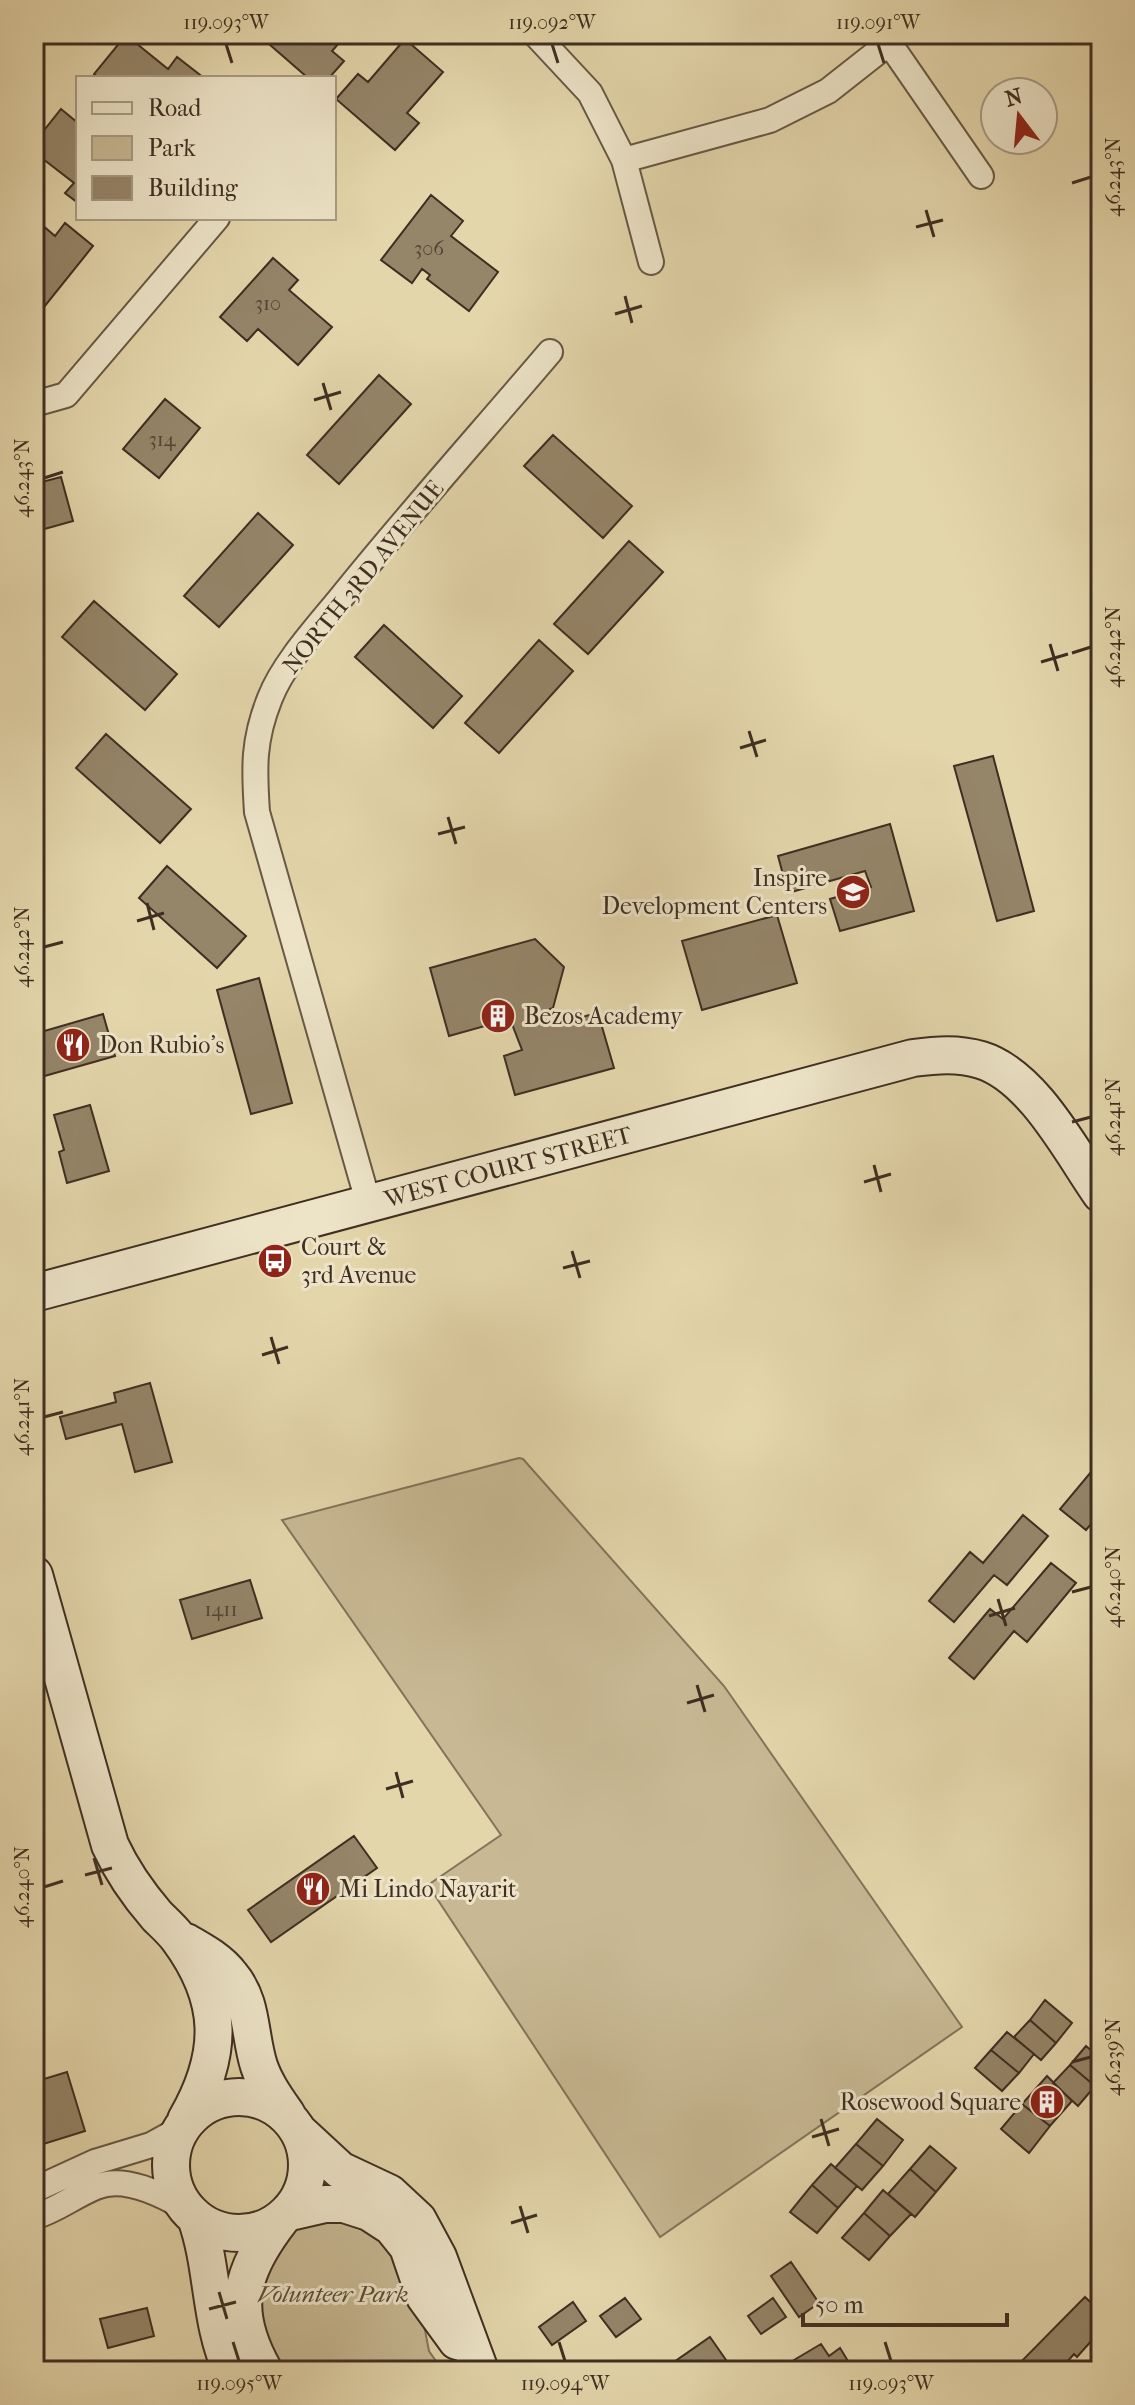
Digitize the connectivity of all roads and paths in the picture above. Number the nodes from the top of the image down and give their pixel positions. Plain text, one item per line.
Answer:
1 (535, 34) edge
2 (886, 38) edge
3 (624, 160) junction
4 (981, 176) dead end
5 (215, 220) edge
6 (651, 262) dead end
7 (550, 352) dead end
8 (34, 404) edge
9 (1101, 1194) edge
10 (369, 1205) junction
11 (34, 1293) edge
12 (34, 1575) edge
13 (177, 1935) junction
14 (183, 2125) junction
15 (295, 2126) junction
16 (34, 2190) edge
17 (190, 2213) junction
18 (285, 2216) junction
19 (34, 2217) edge
20 (480, 2370) edge
21 (232, 2371) edge
22 (264, 2371) edge

1 - 3 street
2 - 3 street
2 - 4 street
3 - 6 street
5 - 8 street
7 - 10 street, NORTH 3RD AVENUE
9 - 10 street, WEST COURT STREET
10 - 11 street, WEST COURT STREET
12 - 13 street
13 - 14 street
13 - 15 street
14 - 15 street
14 - 16 street
14 - 17 street
15 - 18 street
15 - 20 street
17 - 18 street
17 - 19 street
17 - 21 street
18 - 20 street
18 - 22 street

